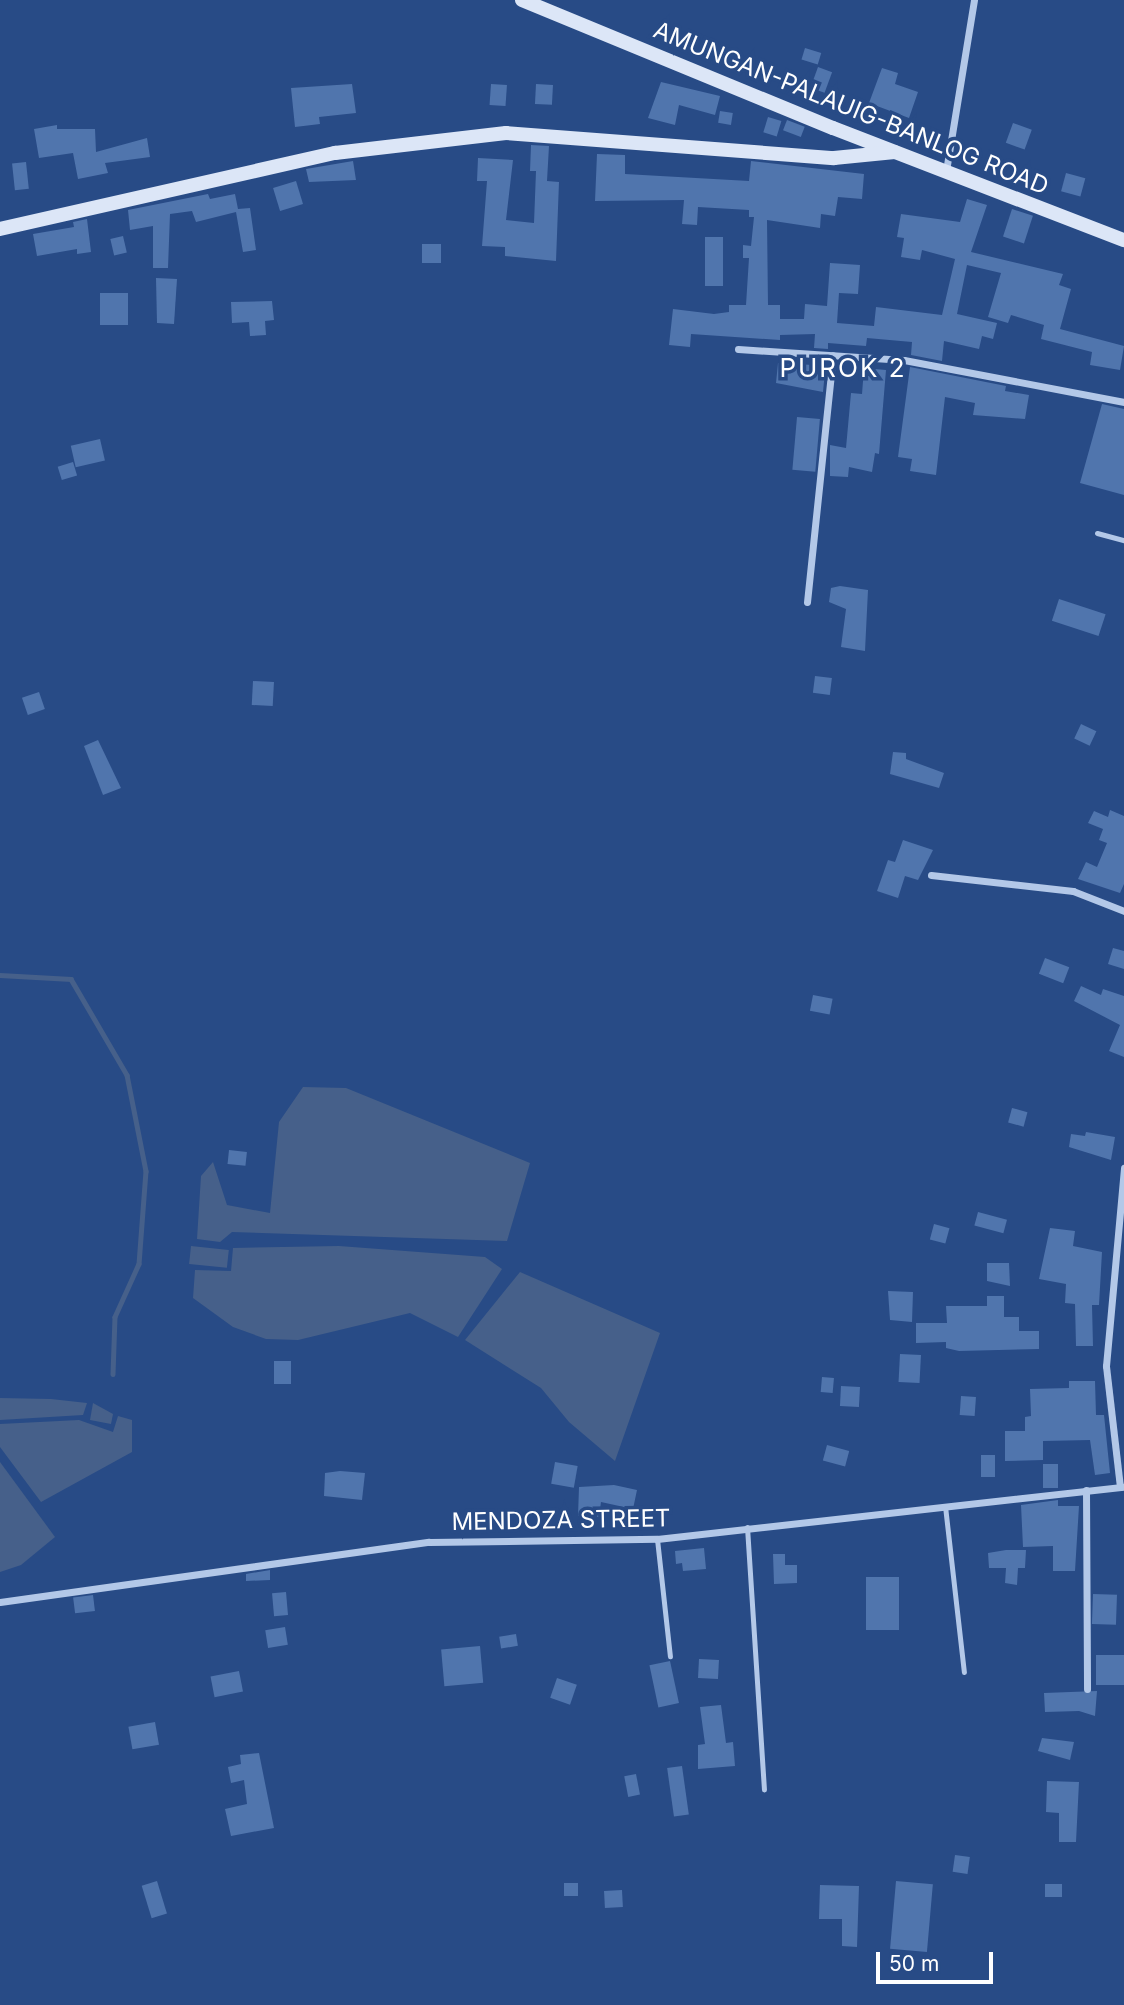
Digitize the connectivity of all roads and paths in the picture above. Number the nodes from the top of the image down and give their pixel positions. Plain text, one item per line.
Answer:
1 (522, 0) edge
2 (974, 0) edge
3 (895, 152) junction
4 (946, 171) junction
5 (0, 229) edge
6 (1124, 240) edge
7 (738, 349) dead end
8 (833, 355) junction
9 (1124, 402) edge
10 (1097, 533) dead end
11 (1124, 540) edge
12 (807, 602) dead end
13 (931, 875) dead end
14 (1124, 911) edge
15 (1124, 1168) edge
16 (1122, 1487) edge
17 (1086, 1490) junction
18 (945, 1506) junction
19 (747, 1527) junction
20 (657, 1539) junction
21 (0, 1602) edge
22 (670, 1656) dead end
23 (964, 1672) dead end
24 (1087, 1689) dead end
25 (764, 1788) dead end

1 - 3 street, AMUNGAN-PALAUIG-BANLOG ROAD
2 - 4 street
3 - 4 street, AMUNGAN-PALAUIG-BANLOG ROAD
3 - 5 street
4 - 6 street, AMUNGAN-PALAUIG-BANLOG ROAD
7 - 8 street
8 - 9 street
8 - 12 street
10 - 11 lane
13 - 14 street
15 - 16 street
16 - 17 street, MENDOZA STREET
17 - 18 street, MENDOZA STREET
17 - 24 street
18 - 19 street, MENDOZA STREET
18 - 23 lane
19 - 20 street, MENDOZA STREET
19 - 25 lane
20 - 21 street, MENDOZA STREET
20 - 22 lane

